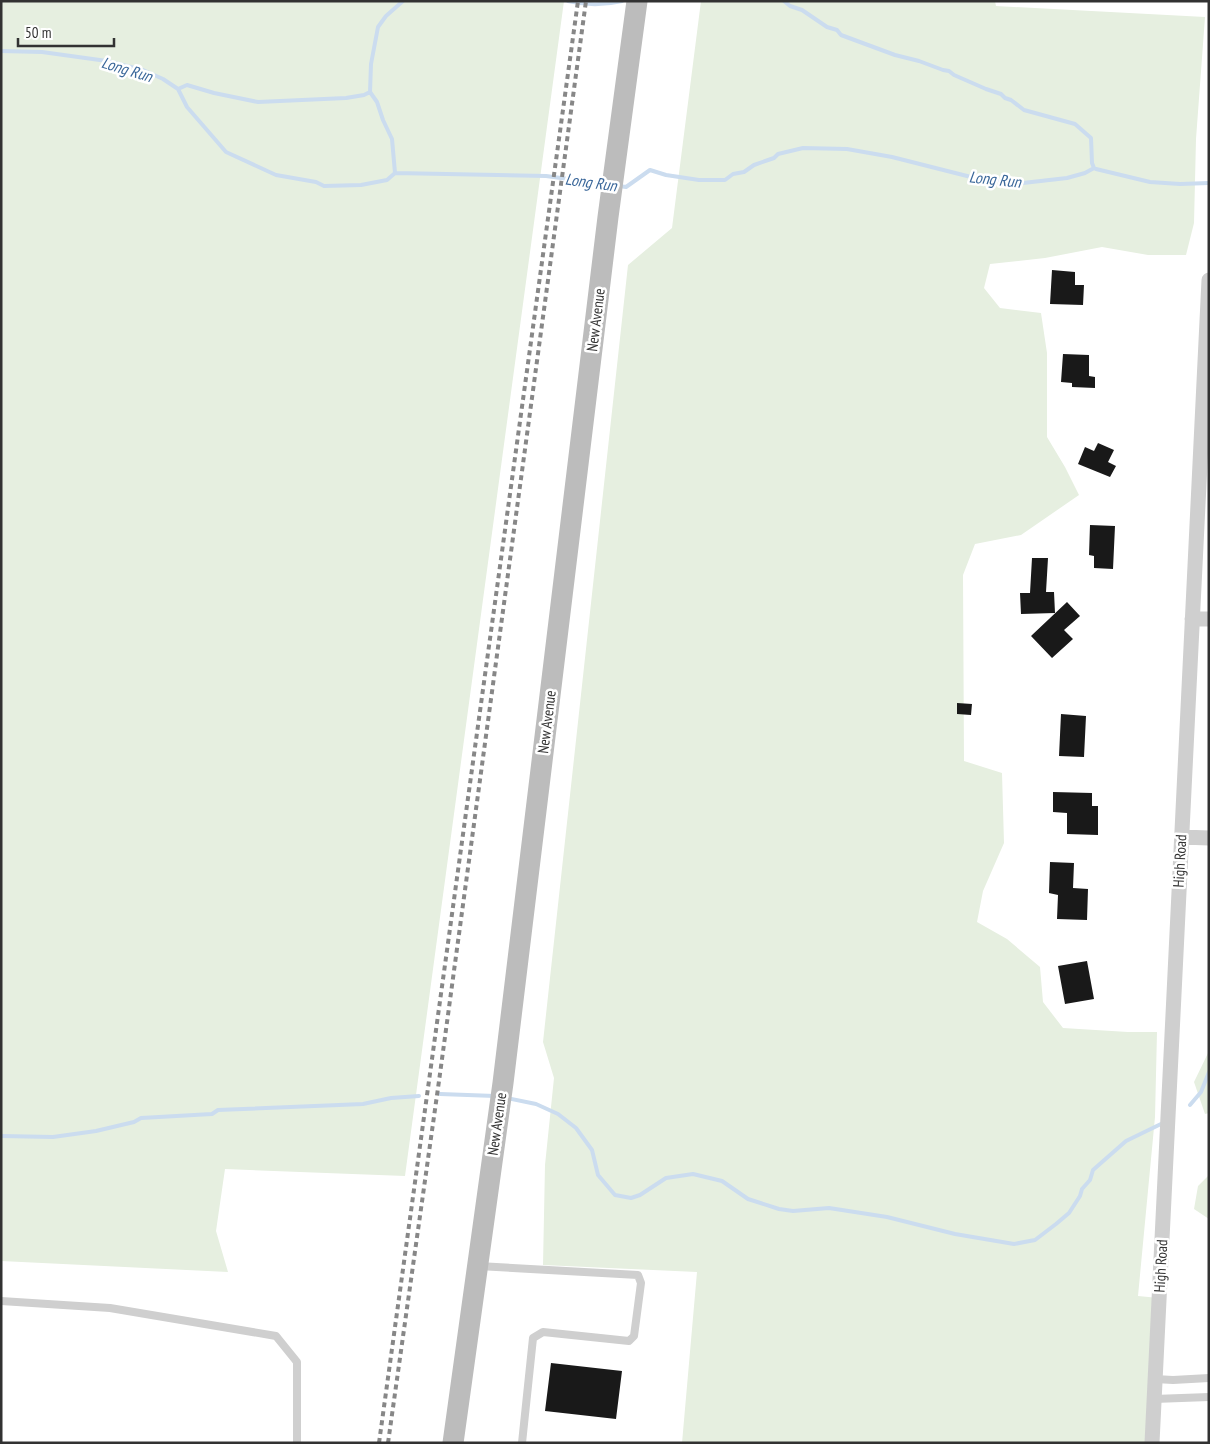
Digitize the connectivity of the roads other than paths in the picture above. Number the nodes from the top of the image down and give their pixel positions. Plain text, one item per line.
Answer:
1 (637, 1) edge
2 (1209, 280) edge
3 (1192, 619) junction
4 (1209, 619) edge
5 (1182, 837) junction
6 (1209, 838) edge
7 (477, 1266) junction
8 (1, 1301) edge
9 (1209, 1378) edge
10 (1155, 1379) junction
11 (1209, 1397) edge
12 (1154, 1399) junction
13 (297, 1443) edge
14 (453, 1443) edge
15 (522, 1443) edge
16 (1152, 1443) edge

1 - 7 main road, New Avenue
2 - 3 street, High Road
3 - 4 street
3 - 5 street, High Road
5 - 6 street
5 - 10 street, High Road
7 - 14 main road, New Avenue
7 - 15 lane
8 - 13 lane
9 - 10 lane
10 - 12 street, High Road
11 - 12 lane
12 - 16 street, High Road

